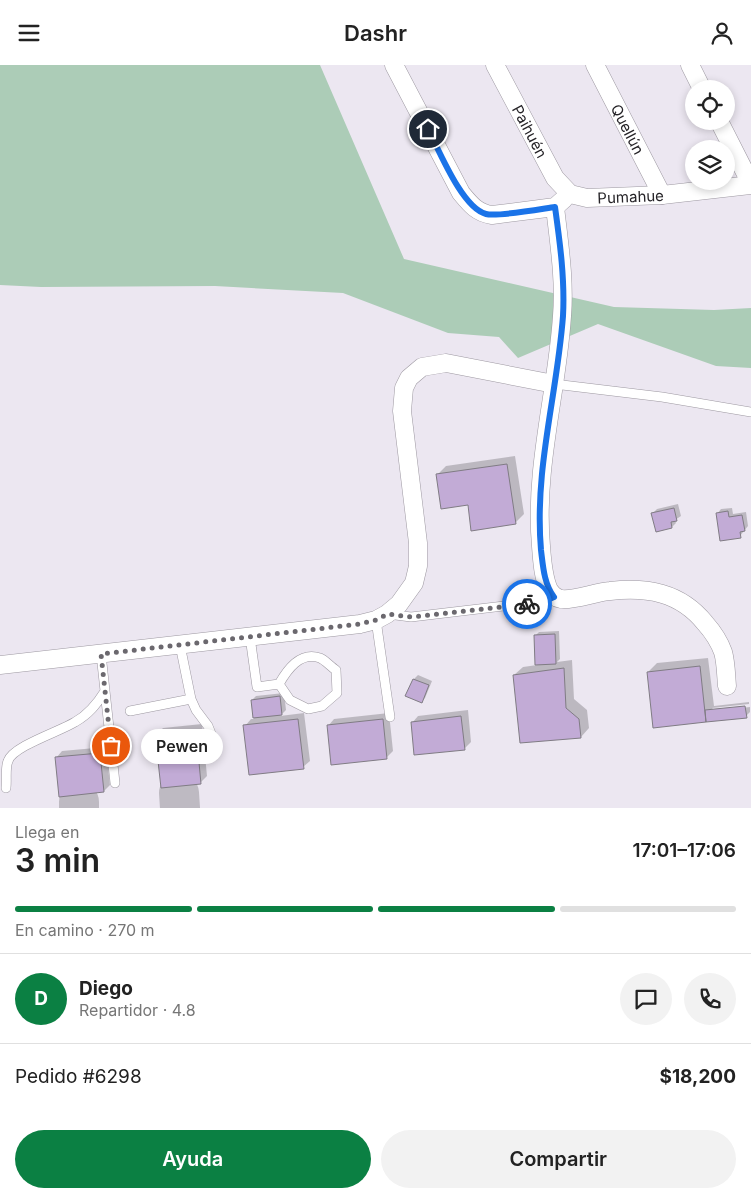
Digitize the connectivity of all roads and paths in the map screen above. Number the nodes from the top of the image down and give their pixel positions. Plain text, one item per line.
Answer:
1 (394, 65) edge
2 (495, 65) edge
3 (594, 65) edge
4 (690, 65) edge
5 (698, 80) edge
6 (724, 130) edge
7 (751, 185) edge
8 (570, 194) junction
9 (662, 195) junction
10 (555, 207) junction
11 (554, 384) junction
12 (751, 412) edge
13 (554, 597) junction
14 (382, 617) junction
15 (250, 637) junction
16 (180, 645) junction
17 (101, 654) junction
18 (0, 665) edge
19 (279, 684) junction
20 (727, 686) dead end
21 (105, 691) junction
22 (191, 699) junction
23 (130, 711) dead end
24 (390, 717) dead end
25 (216, 746) dead end
26 (115, 783) dead end
27 (6, 789) dead end

1 - 10 street
2 - 8 street, Paihuén
3 - 9 street, Quellún
4 - 5 street
6 - 7 street
7 - 9 street, Pumahue
8 - 9 street, Pumahue
8 - 10 street
10 - 11 street
11 - 12 lane
11 - 13 street
11 - 14 street
13 - 14 lane
13 - 20 street
14 - 15 street
14 - 24 lane
15 - 16 street
15 - 19 lane
16 - 17 street
16 - 22 lane
17 - 18 street
17 - 21 lane
19 - 19 lane
21 - 26 lane
21 - 27 lane
22 - 23 lane
22 - 25 lane

